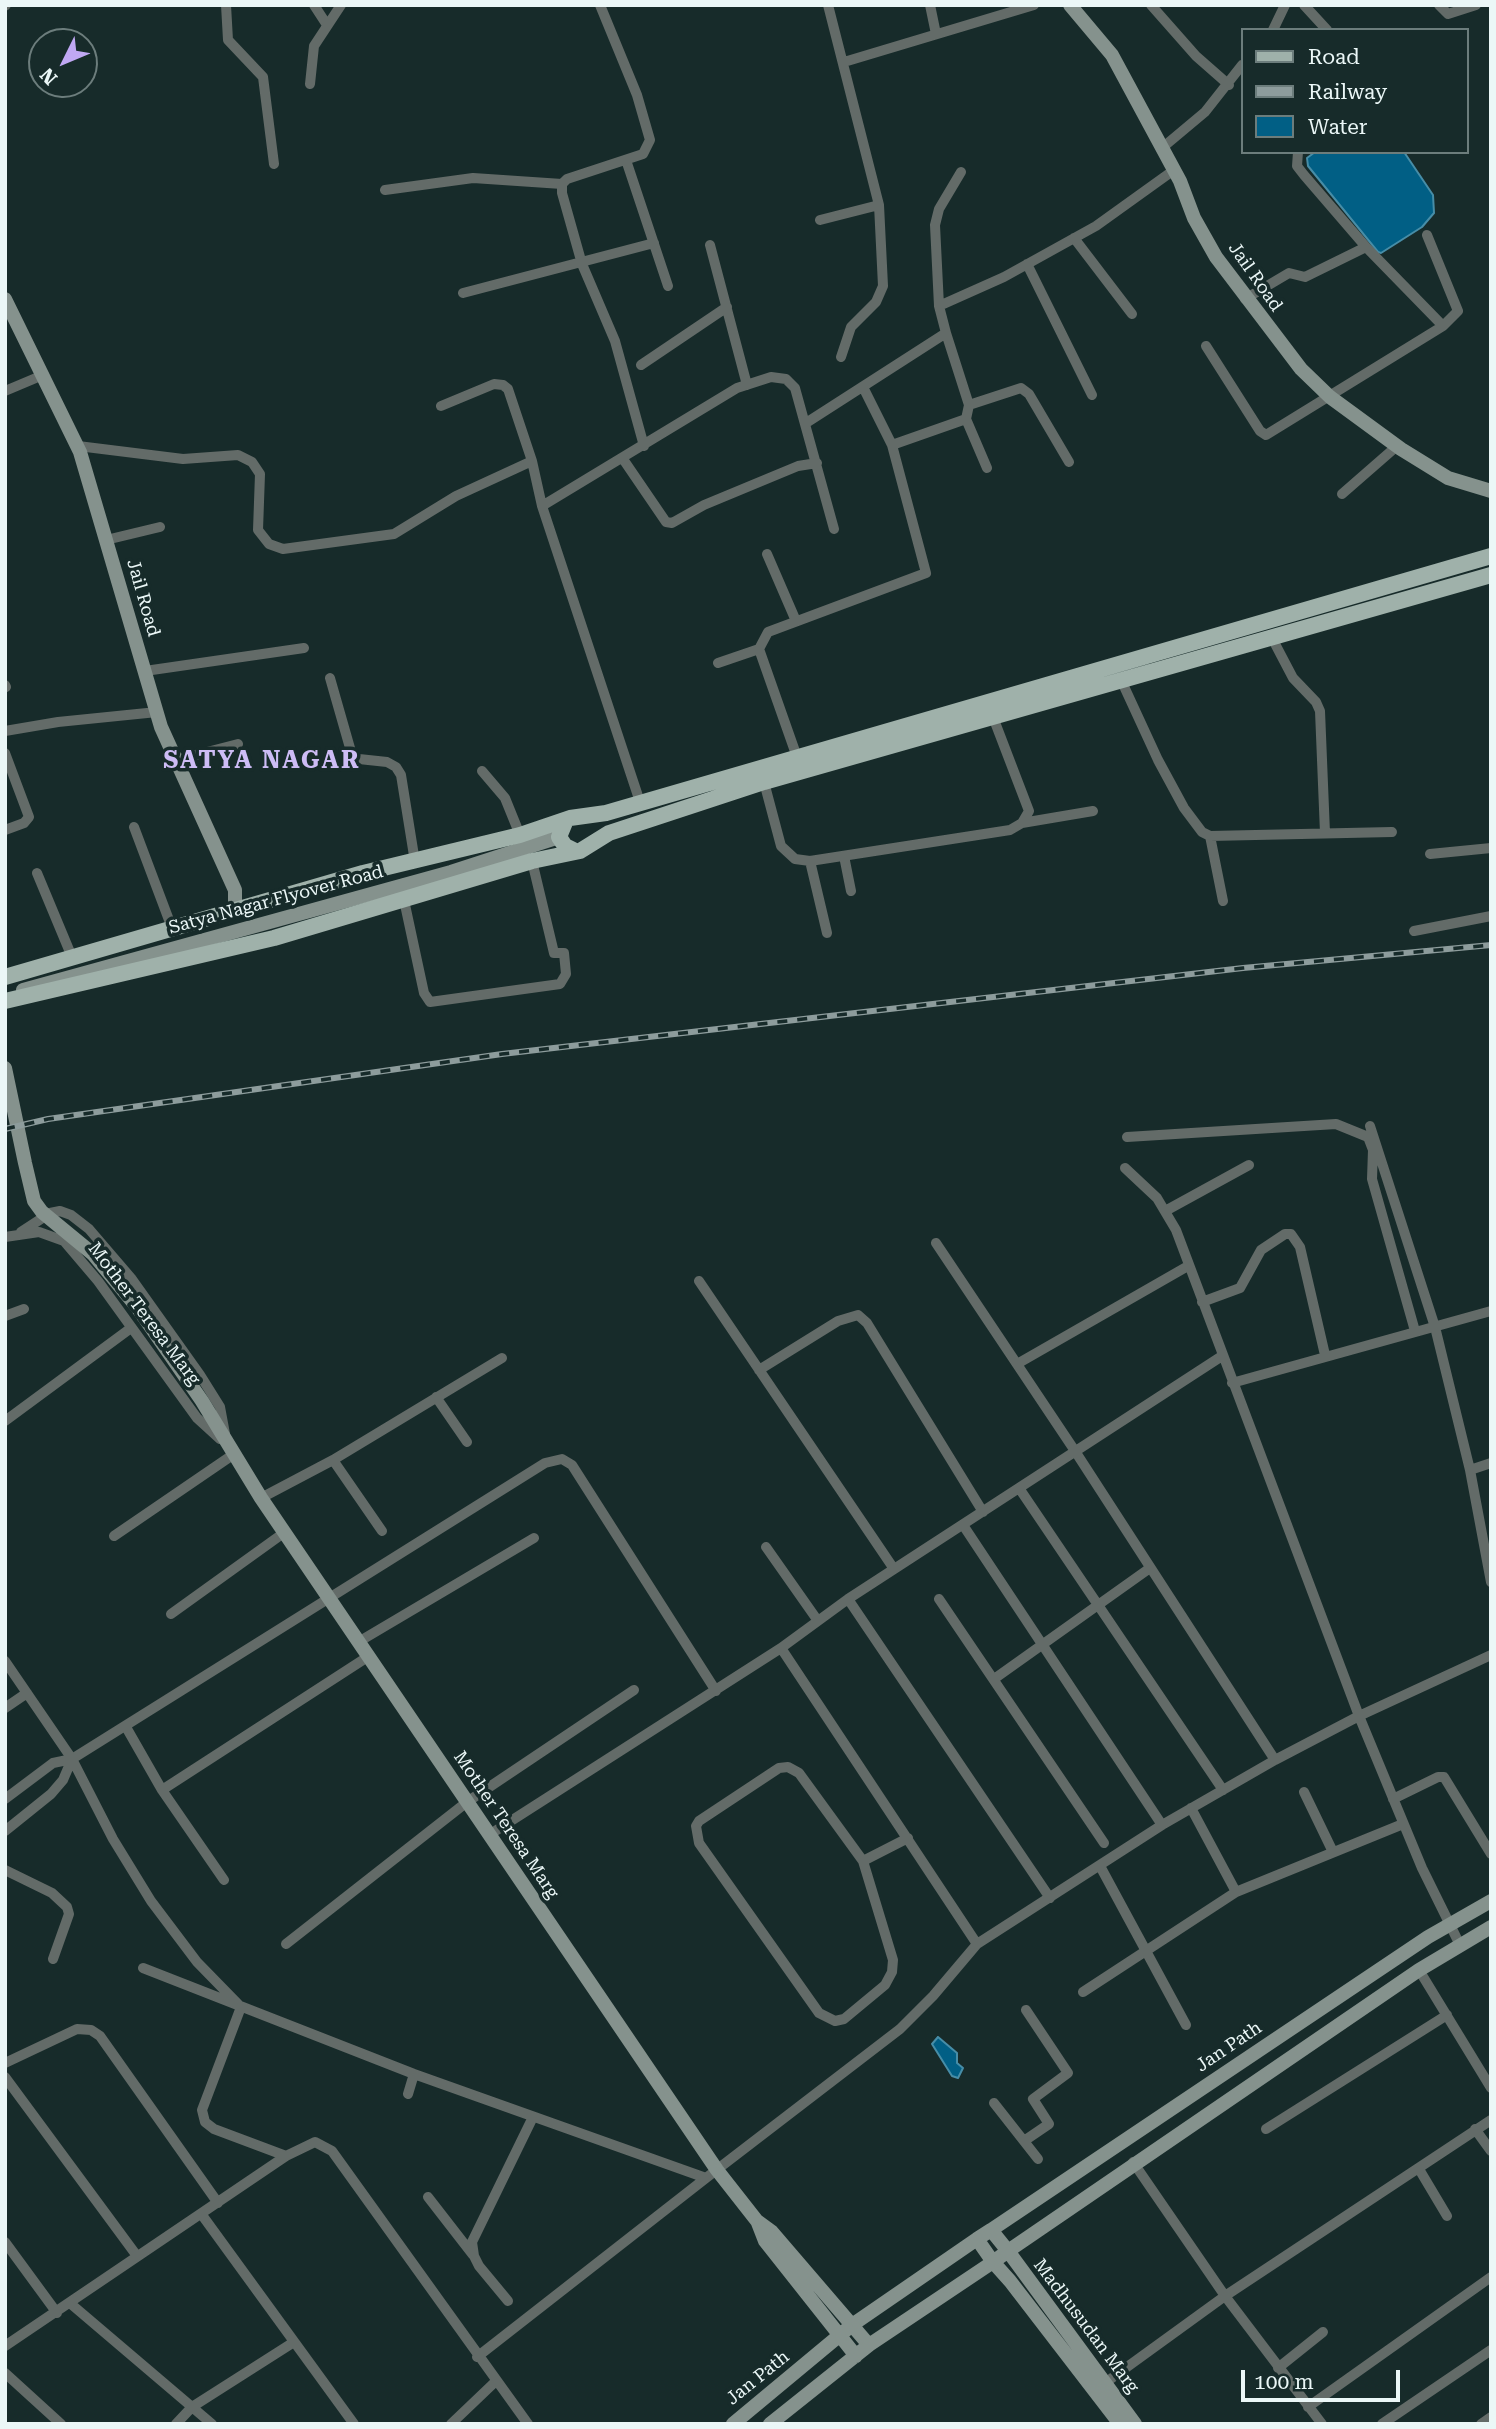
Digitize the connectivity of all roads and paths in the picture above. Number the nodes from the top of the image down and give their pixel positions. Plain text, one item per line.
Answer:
1 (226, 5) edge
2 (314, 5) edge
3 (341, 5) edge
4 (600, 5) edge
5 (829, 5) edge
6 (930, 5) edge
7 (1034, 5) edge
8 (1070, 5) edge
9 (1152, 5) edge
10 (1285, 5) edge
11 (1304, 5) edge
12 (1439, 5) edge
13 (1476, 5) edge
14 (327, 24) junction
15 (1274, 28) edge
16 (1325, 28) edge
17 (936, 34) junction
18 (844, 62) junction
19 (1240, 68) edge
20 (310, 84) dead end
21 (1229, 85) junction
22 (1162, 148) junction
23 (1298, 154) edge
24 (626, 160) junction
25 (274, 164) dead end
26 (1174, 170) junction
27 (961, 172) dead end
28 (562, 184) junction
29 (385, 190) dead end
30 (879, 205) junction
31 (821, 220) dead end
32 (1427, 234) dead end
33 (1074, 238) junction
34 (654, 243) junction
35 (710, 245) dead end
36 (1366, 247) junction
37 (582, 264) junction
38 (1027, 264) junction
39 (668, 286) dead end
40 (463, 293) dead end
41 (5, 299) edge
42 (1245, 299) junction
43 (939, 306) junction
44 (727, 307) junction
45 (1132, 314) dead end
46 (1443, 326) junction
47 (946, 333) junction
48 (1206, 346) dead end
49 (841, 357) dead end
50 (641, 365) dead end
51 (43, 375) junction
52 (747, 385) junction
53 (863, 387) junction
54 (5, 391) edge
55 (1092, 395) dead end
56 (1330, 397) junction
57 (969, 405) junction
58 (441, 406) dead end
59 (966, 419) junction
60 (806, 422) junction
61 (892, 445) junction
62 (78, 446) junction
63 (644, 446) junction
64 (1397, 446) junction
65 (623, 459) junction
66 (532, 461) junction
67 (1069, 462) dead end
68 (817, 463) junction
69 (987, 468) dead end
70 (1491, 491) edge
71 (1342, 494) dead end
72 (542, 506) junction
73 (160, 527) dead end
74 (834, 529) dead end
75 (106, 540) junction
76 (767, 554) dead end
77 (1491, 556) edge
78 (1491, 575) edge
79 (796, 621) junction
80 (1272, 638) junction
81 (304, 648) dead end
82 (759, 649) junction
83 (718, 663) dead end
84 (145, 671) junction
85 (330, 678) dead end
86 (1122, 682) junction
87 (157, 712) junction
88 (993, 717) junction
89 (5, 731) edge
90 (239, 744) dead end
91 (5, 753) edge
92 (797, 757) junction
93 (176, 760) junction
94 (482, 771) dead end
95 (10, 779) edge
96 (764, 782) junction
97 (640, 802) junction
98 (1093, 811) dead end
99 (573, 819) junction
100 (1022, 823) junction
101 (134, 827) dead end
102 (5, 830) edge
103 (1392, 832) dead end
104 (1325, 833) junction
105 (520, 835) junction
106 (1210, 836) junction
107 (559, 837) junction
108 (1491, 848) edge
109 (579, 850) junction
110 (1430, 854) dead end
111 (845, 856) junction
112 (532, 861) junction
113 (810, 861) junction
114 (415, 862) junction
115 (37, 873) dead end
116 (851, 891) dead end
117 (404, 900) junction
118 (1223, 901) dead end
119 (235, 910) junction
120 (1491, 916) edge
121 (172, 928) junction
122 (1414, 931) dead end
123 (827, 933) dead end
124 (111, 946) junction
125 (72, 957) junction
126 (120, 974) junction
127 (5, 977) edge
128 (5, 1002) edge
129 (5, 1068) edge
130 (1370, 1126) dead end
131 (1127, 1137) dead end
132 (1249, 1165) dead end
133 (1125, 1168) dead end
134 (1167, 1210) junction
135 (21, 1232) junction
136 (5, 1237) edge
137 (936, 1244) dead end
138 (1188, 1266) junction
139 (699, 1281) dead end
140 (1202, 1302) junction
141 (24, 1310) dead end
142 (1491, 1311) edge
143 (5, 1316) edge
144 (1435, 1327) junction
145 (131, 1328) junction
146 (1415, 1331) junction
147 (1325, 1355) junction
148 (1222, 1356) junction
149 (502, 1358) dead end
150 (1017, 1364) junction
151 (759, 1370) junction
152 (1232, 1383) junction
153 (436, 1397) junction
154 (5, 1420) edge
155 (467, 1442) dead end
156 (231, 1450) junction
157 (1075, 1451) junction
158 (333, 1460) junction
159 (1491, 1463) edge
160 (1470, 1470) junction
161 (1019, 1488) junction
162 (261, 1498) junction
163 (983, 1511) junction
164 (963, 1525) junction
165 (382, 1531) dead end
166 (285, 1532) junction
167 (114, 1536) dead end
168 (534, 1538) dead end
169 (766, 1547) dead end
170 (1488, 1547) edge
171 (1150, 1567) junction
172 (894, 1569) junction
173 (1491, 1582) edge
174 (332, 1599) junction
175 (848, 1599) junction
176 (939, 1600) dead end
177 (1099, 1606) junction
178 (172, 1614) dead end
179 (818, 1621) junction
180 (360, 1641) junction
181 (1042, 1646) junction
182 (781, 1648) junction
183 (1491, 1655) edge
184 (369, 1656) junction
185 (5, 1661) edge
186 (994, 1679) junction
187 (634, 1690) dead end
188 (716, 1691) junction
189 (27, 1693) junction
190 (5, 1708) edge
191 (1359, 1716) junction
192 (126, 1727) junction
193 (72, 1759) junction
194 (1275, 1760) junction
195 (162, 1790) junction
196 (1223, 1790) junction
197 (1304, 1792) dead end
198 (5, 1799) edge
199 (1393, 1799) junction
200 (467, 1802) junction
201 (1191, 1808) junction
202 (1404, 1824) junction
203 (1162, 1825) junction
204 (5, 1831) edge
205 (489, 1835) junction
206 (908, 1838) junction
207 (1104, 1843) dead end
208 (1333, 1852) junction
209 (1491, 1854) edge
210 (863, 1861) junction
211 (1100, 1866) junction
212 (5, 1870) edge
213 (224, 1880) dead end
214 (1236, 1892) junction
215 (1051, 1898) junction
216 (1491, 1901) edge
217 (1448, 1925) junction
218 (1491, 1927) edge
219 (286, 1944) dead end
220 (977, 1944) junction
221 (1460, 1945) junction
222 (1147, 1949) junction
223 (53, 1959) dead end
224 (143, 1968) dead end
225 (1419, 1969) junction
226 (1083, 1992) dead end
227 (241, 2007) junction
228 (1026, 2010) dead end
229 (1447, 2015) junction
230 (1186, 2025) dead end
231 (5, 2063) edge
232 (415, 2074) junction
233 (5, 2077) edge
234 (1491, 2088) edge
235 (408, 2094) dead end
236 (994, 2103) dead end
237 (533, 2117) junction
238 (1491, 2120) edge
239 (1266, 2129) dead end
240 (1475, 2129) junction
241 (1024, 2141) junction
242 (1491, 2151) edge
243 (286, 2156) junction
244 (1038, 2159) dead end
245 (1133, 2162) junction
246 (1419, 2169) junction
247 (712, 2174) junction
248 (428, 2197) dead end
249 (218, 2203) junction
250 (202, 2215) junction
251 (1447, 2216) dead end
252 (757, 2221) junction
253 (991, 2230) junction
254 (976, 2239) junction
255 (5, 2242) edge
256 (1008, 2251) junction
257 (137, 2256) junction
258 (474, 2256) junction
259 (993, 2262) junction
260 (1491, 2277) edge
261 (1225, 2296) junction
262 (508, 2301) dead end
263 (71, 2304) junction
264 (57, 2313) junction
265 (852, 2325) junction
266 (1323, 2332) dead end
267 (839, 2337) junction
268 (294, 2342) junction
269 (870, 2345) junction
270 (5, 2346) edge
271 (1491, 2350) edge
272 (856, 2356) junction
273 (477, 2357) junction
274 (1279, 2368) junction
275 (5, 2373) edge
276 (495, 2382) junction
277 (1105, 2383) junction
278 (192, 2407) junction
279 (1308, 2407) junction
280 (1491, 2417) edge
281 (61, 2424) edge
282 (176, 2424) edge
283 (212, 2424) edge
284 (354, 2424) edge
285 (451, 2424) edge
286 (528, 2424) edge
287 (733, 2424) edge
288 (770, 2424) edge
289 (1120, 2424) edge
290 (1135, 2424) edge
291 (1322, 2424) edge
292 (1382, 2424) edge
293 (1481, 2424) edge

1 - 25 street
2 - 14 street
3 - 14 street
4 - 24 street
5 - 18 street
6 - 17 street
7 - 17 street
8 - 22 street, Jail Road
9 - 21 street
10 - 15 street
11 - 16 street
12 - 13 street
14 - 20 street
17 - 18 street
18 - 30 street
19 - 21 street
21 - 22 street
22 - 26 street, Jail Road
23 - 36 street
24 - 28 street
24 - 34 street
26 - 33 street
26 - 42 street, Jail Road
27 - 43 street
28 - 29 street
28 - 37 street
30 - 31 street
30 - 49 street
32 - 46 street
33 - 38 street
33 - 45 street
34 - 37 street
34 - 39 street
35 - 44 street
36 - 42 street
36 - 46 street
37 - 40 street
37 - 63 street
38 - 43 street
38 - 55 street
41 - 51 street, Jail Road
42 - 56 street, Jail Road
43 - 47 street
44 - 50 street
44 - 52 street
46 - 56 street
47 - 53 street
47 - 57 street
48 - 56 street
51 - 54 street
51 - 62 street, Jail Road
52 - 60 street
52 - 63 street
53 - 60 street
53 - 61 street
56 - 64 street, Jail Road
57 - 59 street
57 - 67 street
58 - 66 street
59 - 61 street
59 - 69 street
60 - 68 street
61 - 79 street
62 - 66 street
62 - 75 street, Jail Road
63 - 65 street
64 - 70 street, Jail Road
64 - 71 street
65 - 68 street
65 - 72 street
66 - 72 street
68 - 74 street
72 - 97 street
73 - 75 street
75 - 84 street, Jail Road
76 - 79 street
77 - 92 main road
78 - 80 main road
79 - 82 street
80 - 86 main road
80 - 104 street
81 - 84 street
82 - 83 street
82 - 92 street
84 - 87 street, Jail Road
85 - 114 street
86 - 88 main road
86 - 106 street
87 - 89 street
87 - 93 street, Jail Road
88 - 96 main road
88 - 100 street
90 - 93 street
91 - 95 street
92 - 97 main road
93 - 119 street, Jail Road
94 - 105 street
95 - 102 street
96 - 109 main road
96 - 113 street
97 - 99 main road
98 - 100 street
99 - 105 main road
99 - 107 main road
99 - 109 main road
100 - 111 street
101 - 121 street
103 - 104 street
104 - 106 street
105 - 114 main road
106 - 118 street
107 - 109 main road
107 - 128 street, Satya Nagar Flyover Road
108 - 110 street
109 - 112 main road
111 - 113 street
111 - 116 street
112 - 117 main road
112 - 117 street
113 - 123 street
114 - 119 main road
115 - 125 street
117 - 126 main road
119 - 121 main road
120 - 122 street
121 - 124 main road
124 - 125 main road
124 - 126 main road
125 - 127 main road
126 - 128 main road
129 - 156 street, Mother Teresa Marg
130 - 144 street
131 - 146 street
132 - 134 street
133 - 134 street
134 - 138 street
135 - 136 street
135 - 145 street, Mother Teresa Marg
135 - 156 street, Mother Teresa Marg
137 - 150 street
138 - 140 street
138 - 150 street
139 - 151 street
140 - 147 street
140 - 148 street
141 - 143 street
142 - 144 street
144 - 146 street
144 - 160 street
145 - 154 street
145 - 156 street, Mother Teresa Marg
146 - 147 street
147 - 152 street
148 - 152 street
148 - 157 street
149 - 153 street
150 - 157 street
151 - 163 street
151 - 172 street
152 - 191 street
153 - 155 street
153 - 158 street
156 - 162 street, Mother Teresa Marg
156 - 167 street
157 - 161 street
157 - 171 street
158 - 162 street
158 - 165 street
159 - 160 street
160 - 170 street
161 - 163 street
161 - 177 street
162 - 166 street, Mother Teresa Marg
163 - 164 street
164 - 172 street
164 - 181 street
166 - 174 street, Mother Teresa Marg
166 - 178 street
168 - 180 street
169 - 179 street
170 - 173 street
171 - 177 street
171 - 194 street
172 - 175 street
174 - 180 street, Mother Teresa Marg
174 - 188 street
174 - 192 street
175 - 179 street
175 - 215 street
176 - 186 street
177 - 181 street
177 - 196 street
179 - 182 street
180 - 184 street, Mother Teresa Marg
181 - 186 street
181 - 203 street
182 - 188 street
182 - 206 street
183 - 191 street
184 - 195 street
184 - 200 street, Mother Teresa Marg
185 - 189 street
186 - 207 street
187 - 200 street
188 - 205 street
189 - 190 street
189 - 193 street
191 - 194 street
191 - 199 street
192 - 193 street
192 - 195 street
193 - 198 street
193 - 204 street
193 - 227 street
194 - 196 street
195 - 213 street
196 - 201 street
197 - 208 street
199 - 202 street
199 - 209 street
200 - 205 street, Mother Teresa Marg
200 - 219 street
201 - 203 street
201 - 214 street
202 - 208 street
202 - 217 street
203 - 211 street
205 - 247 street, Mother Teresa Marg
206 - 210 street
206 - 220 street
208 - 214 street
210 - 210 street
211 - 215 street
211 - 222 street
212 - 223 street
214 - 222 street
215 - 220 street
216 - 217 street, Jan Path
217 - 221 street
217 - 253 street, Jan Path
218 - 221 street
220 - 247 street
221 - 225 street
222 - 226 street
222 - 230 street
224 - 227 street
225 - 229 street
225 - 245 street
227 - 232 street
227 - 243 street
228 - 241 street
229 - 234 street
229 - 239 street
231 - 249 street
232 - 235 street
232 - 237 street
233 - 257 street
236 - 241 street
237 - 247 street
237 - 258 street
238 - 240 street
240 - 242 street
240 - 246 street
241 - 244 street
243 - 249 street
243 - 273 street
245 - 256 street
245 - 261 street
246 - 251 street
246 - 261 street
247 - 252 street, Mother Teresa Marg
247 - 273 street
248 - 258 street
249 - 250 street
250 - 257 street
250 - 268 street
252 - 265 street, Mother Teresa Marg
252 - 267 street, Mother Teresa Marg
253 - 254 street, Jan Path
253 - 256 street, Madhusudan Marg
254 - 259 street, Madhusudan Marg
254 - 265 street, Jan Path
255 - 264 street
256 - 259 street
256 - 277 street, Madhusudan Marg
257 - 263 street
258 - 262 street
259 - 269 street
259 - 289 street, Madhusudan Marg
260 - 279 street
261 - 274 street
261 - 277 street
263 - 264 street
263 - 278 street
264 - 270 street
265 - 267 street, Jan Path
265 - 269 street, Mother Teresa Marg
266 - 274 street
267 - 272 street, Mother Teresa Marg
267 - 287 street, Jan Path
268 - 278 street
268 - 284 street
269 - 272 street
271 - 292 street
272 - 288 street
273 - 276 street
274 - 279 street
275 - 281 street
276 - 285 street
276 - 286 street
277 - 290 street, Madhusudan Marg
278 - 282 street
278 - 283 street
279 - 291 street
280 - 293 street

